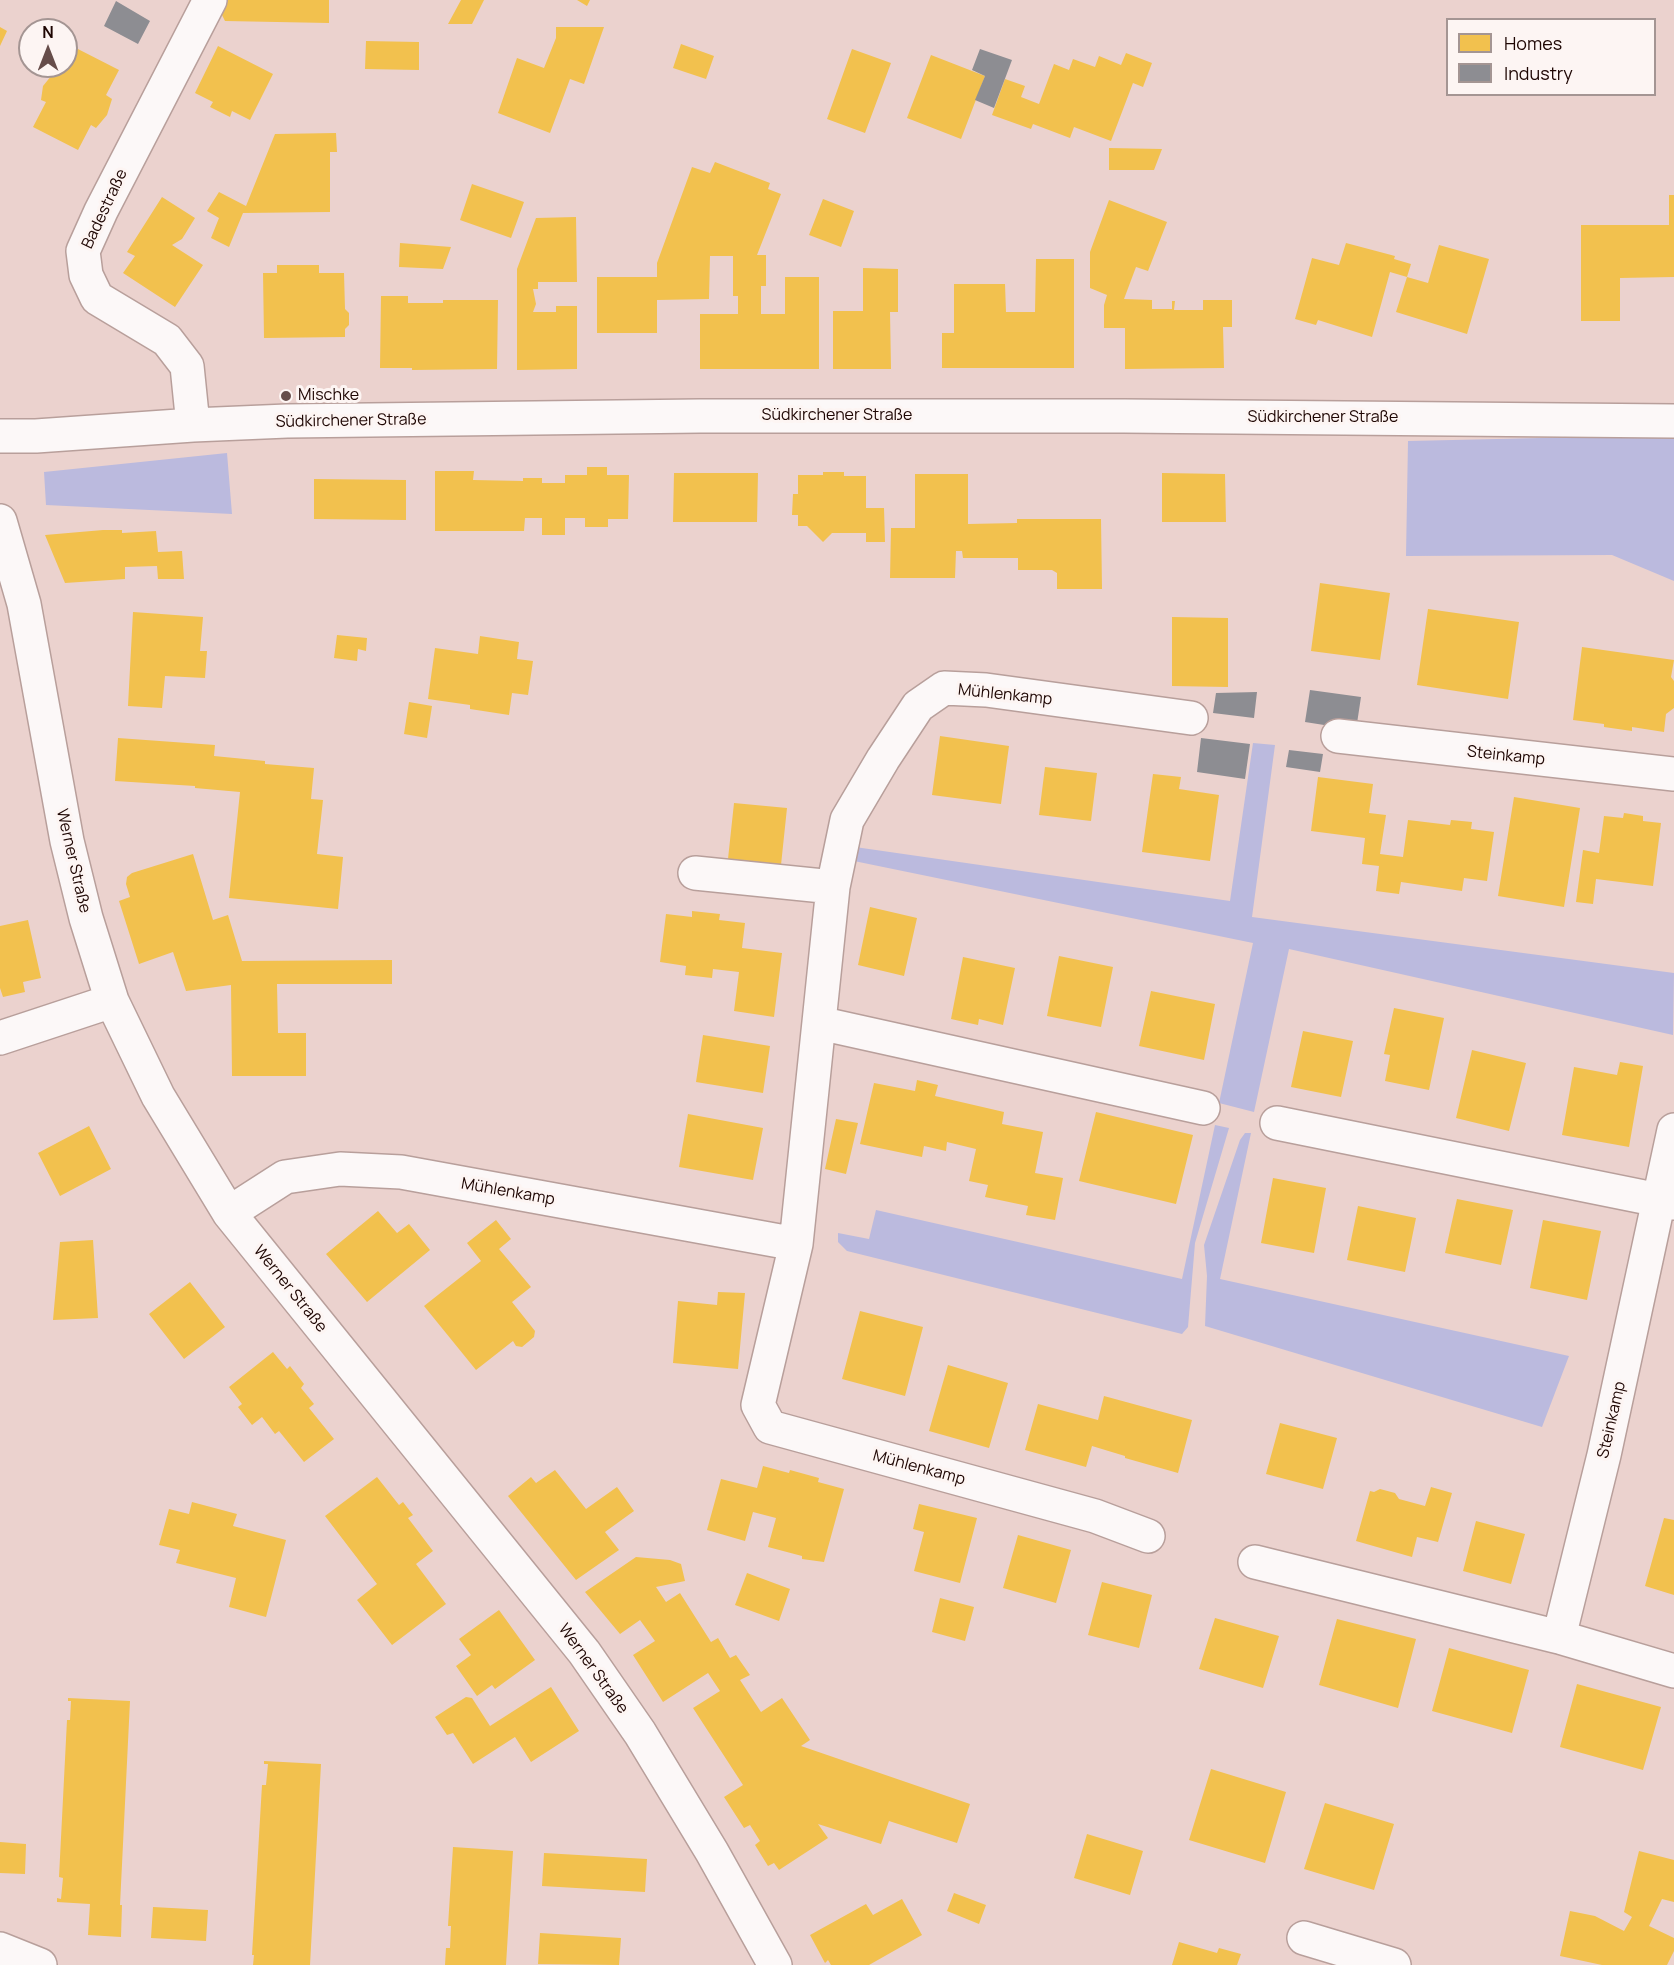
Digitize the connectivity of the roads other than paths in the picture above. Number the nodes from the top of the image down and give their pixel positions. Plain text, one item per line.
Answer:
1 (210, 0) edge
2 (1674, 421) edge
3 (193, 425) junction
4 (0, 436) edge
5 (0, 521) edge
6 (1191, 718) dead end
7 (1338, 736) dead end
8 (1674, 774) edge
9 (695, 873) dead end
10 (833, 887) junction
11 (112, 1001) junction
12 (819, 1023) junction
13 (0, 1038) edge
14 (1203, 1108) dead end
15 (1277, 1123) dead end
16 (1674, 1130) edge
17 (1667, 1202) edge
18 (229, 1213) junction
19 (796, 1244) junction
20 (1148, 1536) dead end
21 (1255, 1562) dead end
22 (1559, 1637) junction
23 (1674, 1671) edge
24 (1304, 1938) dead end
25 (0, 1949) edge
26 (40, 1965) edge
27 (775, 1965) edge
28 (1394, 1965) edge

1 - 3 street, Badestraße
2 - 3 street, Südkirchener Straße
3 - 4 street, Südkirchener Straße
5 - 11 street, Werner Straße
6 - 10 street, Mühlenkamp
7 - 8 street, Steinkamp
9 - 10 street
10 - 12 street, Mühlenkamp
11 - 13 street
11 - 18 street, Werner Straße
12 - 14 street
12 - 19 street, Mühlenkamp
15 - 17 street
16 - 17 street, Steinkamp
17 - 22 street, Steinkamp
18 - 19 street, Mühlenkamp
18 - 27 street, Werner Straße
19 - 20 street, Mühlenkamp
21 - 22 street
22 - 23 street
24 - 28 street
25 - 26 street

